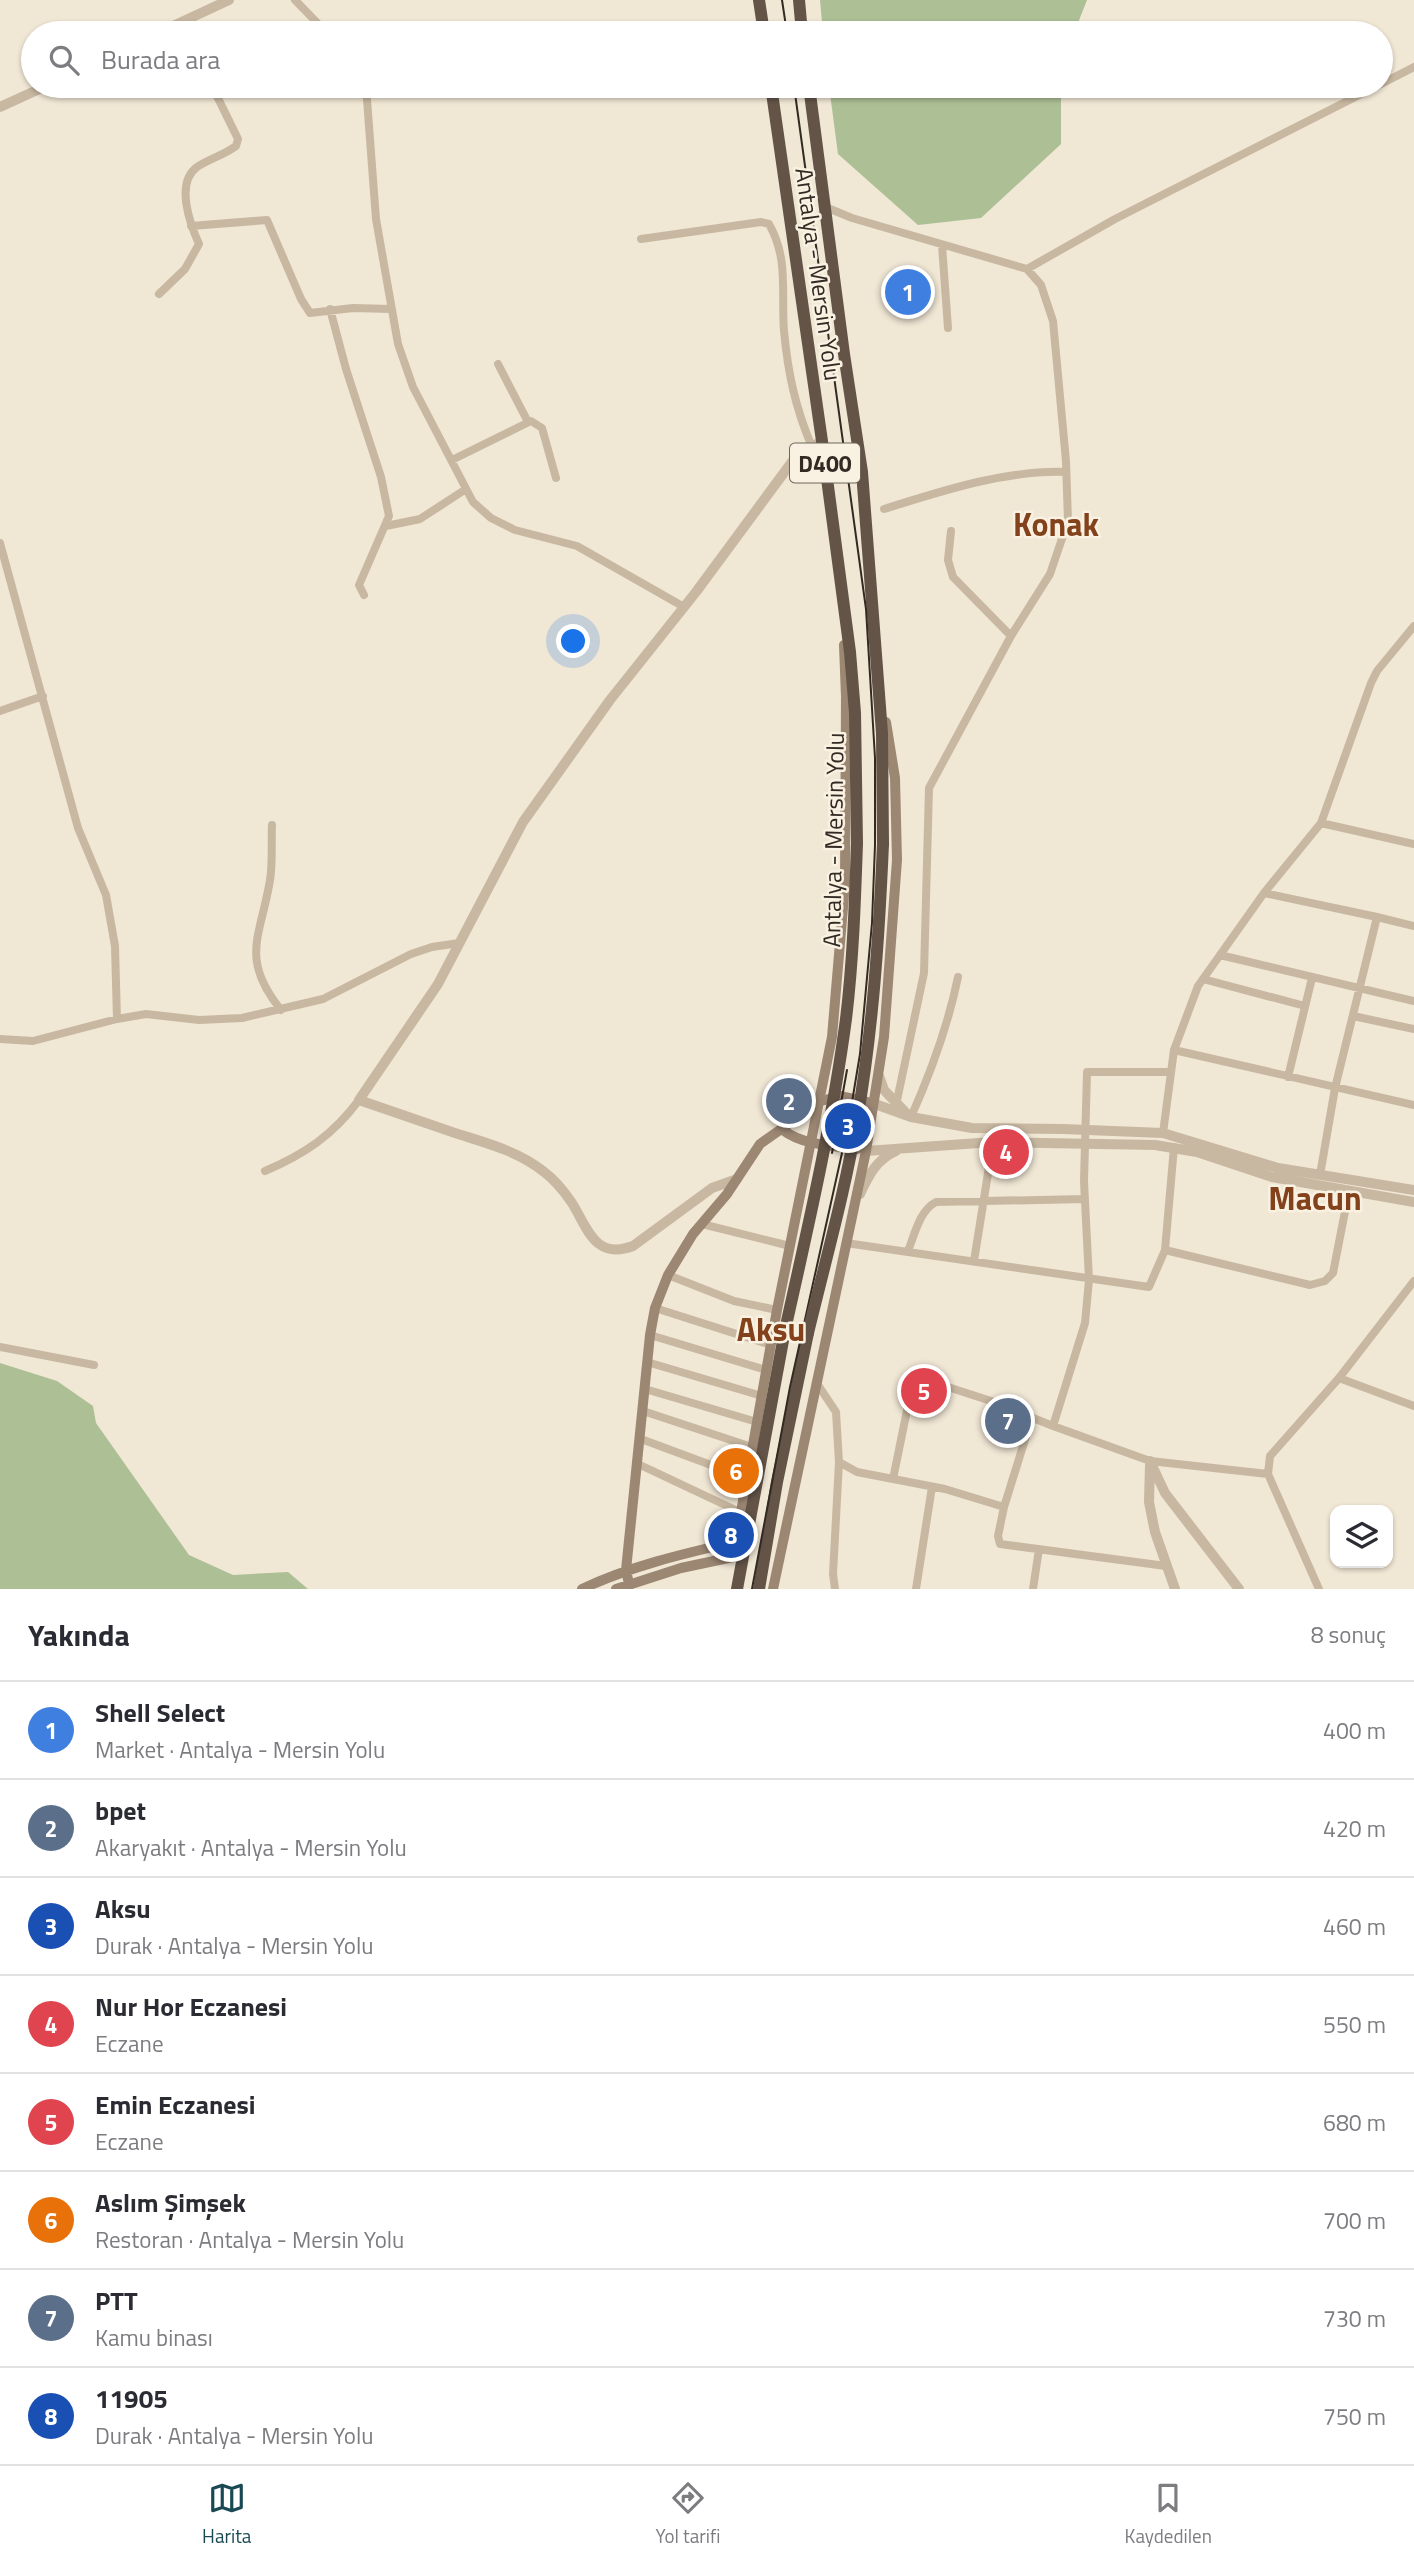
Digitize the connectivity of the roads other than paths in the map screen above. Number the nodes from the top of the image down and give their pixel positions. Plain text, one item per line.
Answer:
1 (229, 0) edge
2 (295, 0) edge
3 (759, 0) edge
4 (799, 0) edge
5 (191, 18) junction
6 (184, 21) edge
7 (192, 21) edge
8 (315, 21) edge
9 (762, 21) edge
10 (802, 21) edge
11 (1414, 67) edge
12 (1393, 78) edge
13 (21, 97) edge
14 (218, 98) edge
15 (367, 98) edge
16 (773, 98) edge
17 (810, 98) edge
18 (1353, 98) edge
19 (0, 107) edge
20 (823, 206) junction
21 (191, 226) junction
22 (641, 239) dead end
23 (942, 245) junction
24 (1027, 269) junction
25 (159, 294) dead end
26 (330, 309) junction
27 (391, 309) junction
28 (948, 328) dead end
29 (498, 364) dead end
30 (528, 422) junction
31 (817, 444) junction
32 (452, 460) junction
33 (1066, 472) junction
34 (556, 478) dead end
35 (466, 489) junction
36 (884, 509) dead end
37 (386, 526) junction
38 (951, 531) dead end
39 (0, 543) edge
40 (841, 583) junction
41 (364, 595) dead end
42 (684, 607) junction
43 (1414, 626) edge
44 (1011, 636) junction
45 (879, 675) junction
46 (43, 696) junction
47 (0, 711) edge
48 (1321, 823) junction
49 (272, 825) dead end
50 (1414, 844) edge
51 (1264, 893) junction
52 (1377, 917) junction
53 (1414, 926) edge
54 (459, 943) junction
55 (1220, 955) junction
56 (958, 977) dead end
57 (1312, 978) junction
58 (1203, 979) junction
59 (1360, 989) junction
60 (1414, 1001) edge
61 (1305, 1006) junction
62 (281, 1010) junction
63 (1353, 1016) junction
64 (117, 1019) junction
65 (1414, 1029) edge
66 (0, 1039) edge
67 (1174, 1050) junction
68 (1171, 1072) junction
69 (879, 1076) junction
70 (1288, 1077) junction
71 (1335, 1088) junction
72 (359, 1100) junction
73 (821, 1101) junction
74 (875, 1104) junction
75 (896, 1105) junction
76 (1414, 1105) edge
77 (911, 1118) junction
78 (783, 1130) junction
79 (1086, 1130) junction
80 (1163, 1133) junction
81 (812, 1142) junction
82 (993, 1142) junction
83 (1085, 1142) junction
84 (1174, 1147) junction
85 (900, 1149) junction
86 (866, 1151) junction
87 (265, 1171) dead end
88 (1320, 1175) junction
89 (737, 1179) junction
90 (1414, 1190) edge
91 (1349, 1191) junction
92 (1085, 1199) junction
93 (984, 1200) junction
94 (1414, 1202) edge
95 (853, 1207) junction
96 (702, 1224) junction
97 (846, 1243) junction
98 (790, 1246) junction
99 (1165, 1250) junction
100 (908, 1251) junction
101 (974, 1261) junction
102 (668, 1275) junction
103 (1089, 1280) junction
104 (1414, 1281) edge
105 (655, 1308) junction
106 (777, 1310) junction
107 (650, 1335) junction
108 (771, 1345) junction
109 (0, 1348) edge
110 (647, 1362) junction
111 (94, 1366) dead end
112 (766, 1370) junction
113 (1339, 1378) junction
114 (816, 1382) junction
115 (645, 1389) junction
116 (762, 1396) junction
117 (1414, 1406) edge
118 (643, 1411) junction
119 (1032, 1417) junction
120 (757, 1422) junction
121 (1053, 1426) junction
122 (641, 1439) junction
123 (752, 1447) junction
124 (1150, 1461) junction
125 (839, 1462) junction
126 (638, 1464) junction
127 (1268, 1474) junction
128 (746, 1478) junction
129 (893, 1479) junction
130 (932, 1487) junction
131 (1004, 1507) junction
132 (740, 1513) junction
133 (734, 1542) junction
134 (1040, 1549) junction
135 (733, 1557) junction
136 (1166, 1566) junction
137 (626, 1570) junction
138 (629, 1584) junction
139 (582, 1589) edge
140 (615, 1589) edge
141 (737, 1589) edge
142 (759, 1589) edge
143 (773, 1589) edge
144 (835, 1589) edge
145 (916, 1589) edge
146 (1033, 1589) edge
147 (1175, 1589) edge
148 (1239, 1589) edge
149 (1319, 1589) edge

1 - 5 street
2 - 8 street
3 - 9 highway
4 - 10 highway
5 - 6 street
5 - 7 street
11 - 12 street
13 - 19 street
14 - 21 street
15 - 27 street
16 - 31 highway, Antalya - Mersin Yolu / D400
17 - 20 highway, Antalya - Mersin Yolu / D400
18 - 24 street
20 - 23 street
20 - 45 highway, Antalya - Mersin Yolu / D400
21 - 25 street
21 - 26 street
22 - 31 street
23 - 24 street
23 - 28 street
24 - 33 street
26 - 27 street
26 - 37 street
27 - 32 street
29 - 30 street
30 - 32 street
30 - 34 street
31 - 40 highway, Antalya - Mersin Yolu / D400
31 - 42 street
32 - 35 street
33 - 36 street
33 - 44 street
35 - 37 street
35 - 42 street
37 - 41 street
38 - 44 street
39 - 46 street
40 - 73 main road
40 - 141 highway, Antalya - Mersin Yolu / D400, bridge
42 - 54 street
43 - 48 street
44 - 75 street
45 - 69 main road
45 - 142 highway, Antalya - Mersin Yolu / D400, bridge
46 - 47 street
46 - 64 street
48 - 50 street
48 - 51 street
49 - 62 street
51 - 52 street
51 - 55 street
52 - 53 street
52 - 59 street
54 - 62 street
54 - 72 street
55 - 57 street
55 - 58 street
56 - 77 street
57 - 59 street
57 - 61 street
58 - 61 street
58 - 67 street
59 - 60 street
59 - 63 street
61 - 70 street
62 - 64 street
63 - 65 street
63 - 71 street
64 - 66 street
67 - 68 street
67 - 70 street
68 - 79 street
68 - 80 street
69 - 74 main road
69 - 75 street
70 - 71 street
71 - 76 street
71 - 88 street
72 - 87 street
72 - 89 street
73 - 74 main road
73 - 78 main road
73 - 81 main road
74 - 77 street
74 - 86 main road
75 - 77 street
77 - 79 street
78 - 81 main road
78 - 89 main road
79 - 80 street
79 - 83 street
80 - 88 street
81 - 86 main road
81 - 98 main road
82 - 83 street
82 - 85 street
82 - 93 street
83 - 84 street
83 - 92 street
84 - 91 street
84 - 99 street
85 - 86 street
85 - 95 street
86 - 95 main road
88 - 90 street
89 - 96 main road
91 - 94 street
91 - 99 street
92 - 93 street
92 - 103 street
93 - 100 street
93 - 101 street
95 - 97 main road
96 - 98 street
96 - 102 main road
97 - 100 street
97 - 114 main road
98 - 106 main road
99 - 103 street
100 - 101 street
101 - 103 street
102 - 105 main road
102 - 106 street
103 - 121 street
104 - 113 street
105 - 107 main road
105 - 108 street
106 - 108 main road
107 - 110 main road
107 - 112 street
108 - 112 main road
109 - 111 street
110 - 115 main road
110 - 116 street
112 - 116 main road
113 - 117 street
113 - 127 street
114 - 125 street
114 - 143 main road
115 - 118 main road
115 - 120 street
116 - 120 main road
118 - 122 main road
118 - 123 street
119 - 121 street
119 - 129 street
119 - 131 street
120 - 123 main road
121 - 124 street
122 - 126 main road
122 - 128 street
123 - 128 main road
124 - 127 street
124 - 136 street
124 - 148 street
125 - 129 street
125 - 144 street
126 - 132 street
126 - 137 main road
127 - 149 street
128 - 132 main road
129 - 130 street
130 - 131 street
130 - 145 street
131 - 134 street
132 - 133 main road
133 - 135 main road
133 - 137 main road
134 - 136 street
134 - 146 street
135 - 138 main road
135 - 141 highway
136 - 147 street
137 - 138 main road
137 - 139 main road
138 - 140 main road

